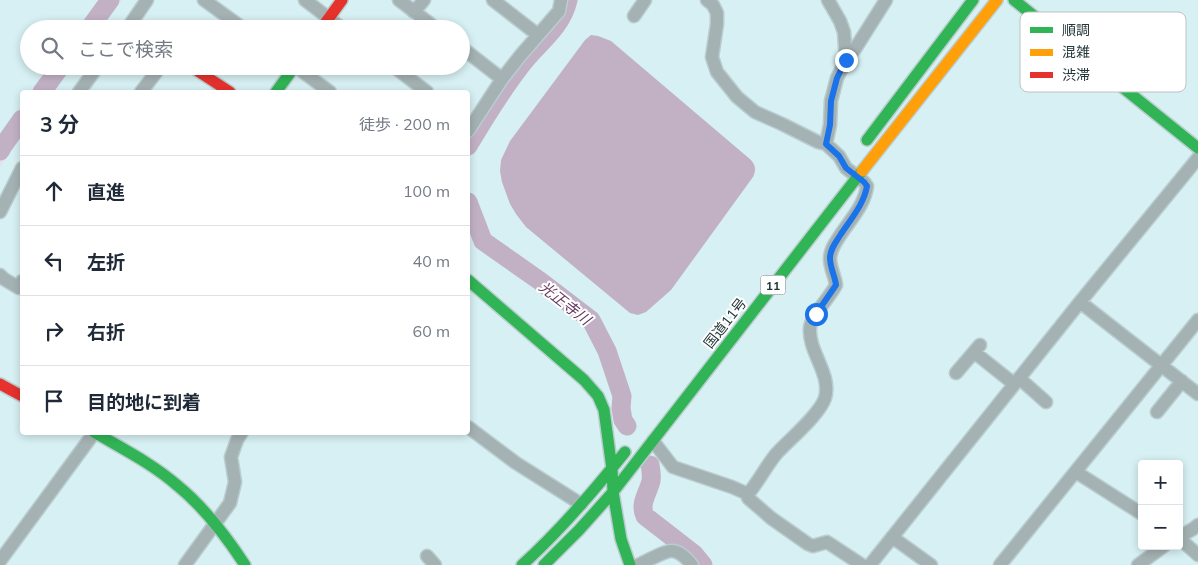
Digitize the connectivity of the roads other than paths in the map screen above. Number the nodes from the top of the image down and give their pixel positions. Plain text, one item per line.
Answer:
1 (147, 0) edge
2 (204, 0) edge
3 (305, 0) edge
4 (342, 0) edge
5 (399, 0) edge
6 (424, 0) edge
7 (493, 0) edge
8 (561, 0) edge
9 (645, 0) edge
10 (707, 0) edge
11 (828, 0) edge
12 (886, 0) edge
13 (973, 0) edge
14 (997, 0) edge
15 (1014, 0) edge
16 (414, 12) junction
17 (1029, 12) edge
18 (634, 16) dead end
19 (135, 20) edge
20 (232, 20) edge
21 (322, 20) edge
22 (328, 20) edge
23 (425, 20) edge
24 (538, 35) junction
25 (470, 54) edge
26 (846, 60) junction
27 (91, 75) edge
28 (154, 75) edge
29 (204, 75) edge
30 (288, 75) edge
31 (307, 75) edge
32 (405, 75) edge
33 (502, 78) junction
34 (80, 90) edge
35 (143, 90) edge
36 (227, 90) edge
37 (277, 90) edge
38 (327, 90) edge
39 (425, 90) edge
40 (1128, 92) edge
41 (470, 125) edge
42 (826, 144) junction
43 (863, 145) dead end
44 (1198, 148) edge
45 (1198, 158) edge
46 (20, 172) edge
47 (857, 177) junction
48 (0, 212) edge
49 (0, 274) edge
50 (470, 282) edge
51 (20, 286) edge
52 (1080, 302) junction
53 (1198, 320) edge
54 (1162, 365) junction
55 (956, 373) dead end
56 (1016, 381) junction
57 (1182, 381) junction
58 (0, 384) edge
59 (1198, 394) edge
60 (20, 395) edge
61 (1046, 402) dead end
62 (1157, 412) dead end
63 (470, 428) edge
64 (92, 435) edge
65 (99, 435) edge
66 (240, 435) edge
67 (634, 440) dead end
68 (652, 441) junction
69 (612, 469) junction
70 (1076, 472) junction
71 (613, 492) junction
72 (748, 494) junction
73 (581, 504) junction
74 (1138, 511) edge
75 (216, 524) junction
76 (1198, 524) edge
77 (1183, 535) edge
78 (892, 537) junction
79 (1183, 541) edge
80 (1159, 550) edge
81 (1198, 555) edge
82 (0, 561) edge
83 (185, 565) edge
84 (245, 565) edge
85 (522, 565) edge
86 (544, 565) edge
87 (630, 565) edge
88 (638, 565) edge
89 (692, 565) edge
90 (862, 565) edge
91 (870, 565) edge
92 (931, 565) edge
93 (1000, 565) edge
94 (1138, 565) edge

1 - 19 street
2 - 20 street
3 - 21 street
4 - 22 main road
5 - 16 street
6 - 16 street
7 - 24 street
8 - 24 street
9 - 18 street
10 - 42 street
11 - 26 street
12 - 26 street
13 - 43 main road
14 - 47 main road, 国道11号 / 11
15 - 17 main road
16 - 23 street
24 - 33 street
25 - 33 street
26 - 42 street
27 - 34 street
28 - 35 street
29 - 36 main road
30 - 37 main road
31 - 38 street
32 - 39 street
33 - 41 street
40 - 44 main road
42 - 47 street
45 - 52 street
46 - 48 street
47 - 68 main road, 国道11号 / 11
47 - 72 street
49 - 51 street
50 - 69 main road
52 - 54 street
52 - 56 street
53 - 54 street
54 - 57 street
54 - 70 street
55 - 56 street
56 - 61 street
56 - 78 street
57 - 59 street
57 - 62 street
58 - 60 main road
63 - 73 street
64 - 82 street
65 - 75 main road
66 - 75 street
67 - 69 main road
68 - 71 main road, 国道11号 / 11
68 - 72 street
69 - 71 main road
69 - 73 main road
70 - 74 street
70 - 93 street
71 - 86 main road, 国道11号 / 11
71 - 87 main road
72 - 90 street
73 - 85 main road
75 - 83 street
75 - 84 main road
76 - 77 street
78 - 91 street
78 - 92 street
79 - 81 street
80 - 94 street
88 - 89 street

